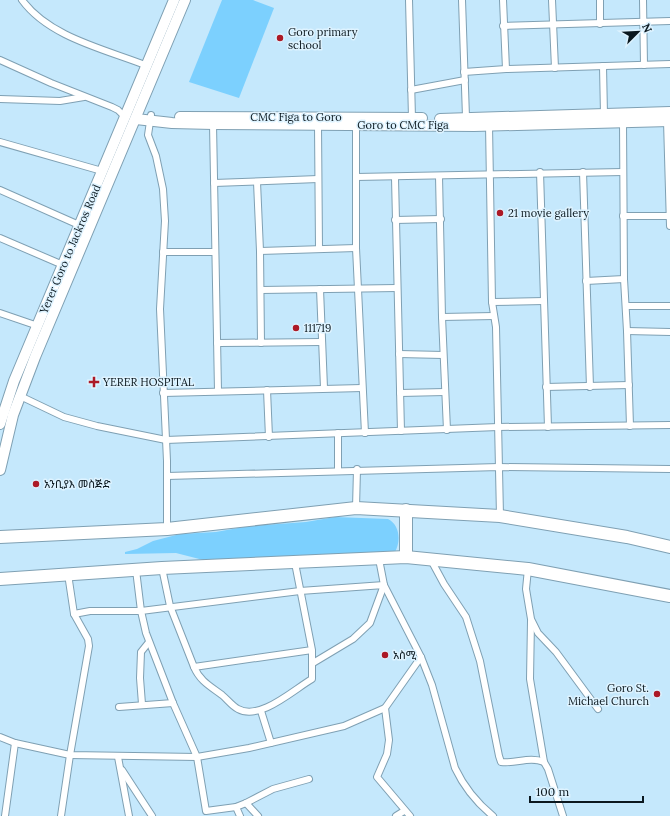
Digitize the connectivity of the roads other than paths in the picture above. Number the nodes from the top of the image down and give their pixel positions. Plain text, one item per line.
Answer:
1 (22, 0) edge
2 (174, 0) edge
3 (185, 0) edge
4 (409, 0) edge
5 (462, 0) edge
6 (503, 0) edge
7 (552, 0) edge
8 (600, 0) edge
9 (644, 0) edge
10 (644, 21) junction
11 (670, 21) edge
12 (600, 24) junction
13 (554, 25) junction
14 (503, 26) junction
15 (0, 60) edge
16 (670, 64) edge
17 (145, 65) junction
18 (644, 65) junction
19 (603, 66) junction
20 (555, 68) junction
21 (506, 69) junction
22 (464, 72) junction
23 (465, 80) junction
24 (411, 90) junction
25 (85, 97) junction
26 (0, 99) edge
27 (123, 112) junction
28 (604, 115) junction
29 (137, 116) junction
30 (150, 118) junction
31 (412, 118) junction
32 (466, 118) junction
33 (669, 118) edge
34 (623, 122) junction
35 (212, 124) junction
36 (318, 125) junction
37 (356, 125) junction
38 (489, 126) junction
39 (0, 142) edge
40 (669, 169) edge
41 (102, 171) junction
42 (540, 172) junction
43 (584, 172) junction
44 (623, 172) junction
45 (490, 173) junction
46 (439, 176) junction
47 (356, 177) junction
48 (395, 178) junction
49 (318, 179) junction
50 (257, 182) junction
51 (214, 183) junction
52 (0, 190) edge
53 (669, 198) edge
54 (623, 216) junction
55 (670, 216) edge
56 (441, 219) junction
57 (395, 220) junction
58 (79, 225) junction
59 (670, 226) edge
60 (0, 238) edge
61 (356, 248) junction
62 (319, 249) junction
63 (260, 251) junction
64 (164, 252) junction
65 (215, 252) junction
66 (63, 265) junction
67 (624, 279) junction
68 (586, 281) junction
69 (358, 288) junction
70 (397, 288) junction
71 (320, 289) junction
72 (260, 290) junction
73 (544, 300) junction
74 (492, 302) junction
75 (626, 306) junction
76 (670, 306) edge
77 (0, 313) edge
78 (494, 316) junction
79 (442, 317) junction
80 (38, 326) junction
81 (627, 331) junction
82 (670, 332) edge
83 (321, 342) junction
84 (217, 343) junction
85 (261, 343) junction
86 (399, 354) junction
87 (443, 355) junction
88 (629, 385) junction
89 (546, 387) junction
90 (590, 387) junction
91 (324, 388) junction
92 (362, 388) junction
93 (218, 390) junction
94 (267, 390) junction
95 (445, 392) junction
96 (163, 393) junction
97 (400, 393) junction
98 (20, 396) junction
99 (2, 412) edge
100 (0, 424) edge
101 (670, 425) edge
102 (630, 426) junction
103 (498, 427) junction
104 (548, 427) junction
105 (447, 430) junction
106 (401, 431) junction
107 (338, 433) junction
108 (365, 433) junction
109 (270, 437) junction
110 (166, 440) junction
111 (499, 467) junction
112 (357, 469) junction
113 (670, 469) edge
114 (0, 470) edge
115 (338, 470) junction
116 (167, 476) junction
117 (356, 508) junction
118 (406, 510) junction
119 (500, 516) junction
120 (167, 529) junction
121 (0, 537) edge
122 (670, 547) edge
123 (406, 557) junction
124 (379, 559) junction
125 (431, 560) junction
126 (296, 563) junction
127 (162, 568) junction
128 (528, 569) junction
129 (136, 570) junction
130 (68, 574) junction
131 (0, 579) edge
132 (384, 585) junction
133 (300, 591) junction
134 (670, 596) edge
135 (170, 606) junction
136 (141, 611) junction
137 (74, 614) junction
138 (531, 620) junction
139 (149, 642) junction
140 (312, 650) junction
141 (421, 657) junction
142 (313, 663) junction
143 (194, 667) junction
144 (173, 703) junction
145 (142, 704) junction
146 (119, 707) dead end
147 (385, 708) junction
148 (598, 709) dead end
149 (261, 711) junction
150 (0, 737) edge
151 (16, 743) junction
152 (271, 743) junction
153 (70, 755) junction
154 (118, 757) junction
155 (197, 757) junction
156 (544, 762) junction
157 (120, 767) junction
158 (309, 779) dead end
159 (246, 803) junction
160 (236, 807) junction
161 (404, 810) junction
162 (207, 814) edge
163 (4, 816) edge
164 (61, 816) edge
165 (129, 816) edge
166 (152, 816) edge
167 (240, 816) edge
168 (258, 816) edge
169 (396, 816) edge
170 (410, 816) edge
171 (493, 816) edge
172 (563, 816) edge

1 - 17 street
2 - 17 main road, Yerer Goro to Jackros Road
3 - 29 main road
4 - 24 street
5 - 22 street
6 - 14 street
7 - 13 street
8 - 12 street
9 - 10 street
10 - 11 street
10 - 12 street
10 - 18 street
12 - 13 street
13 - 14 street
13 - 20 street
14 - 21 street
15 - 25 street
16 - 18 street
17 - 27 main road, Yerer Goro to Jackros Road
18 - 19 street
19 - 20 street
19 - 28 street
20 - 21 street
21 - 22 street
22 - 23 street
23 - 24 street
23 - 32 street
24 - 31 street
25 - 26 street
25 - 27 street
27 - 41 main road, Yerer Goro to Jackros Road
28 - 32 main road, CMC Figa to Goro
28 - 33 main road, CMC Figa to Goro
29 - 30 main road, CMC Figa to Goro
29 - 98 main road
30 - 31 main road, CMC Figa to Goro
30 - 35 main road, Goro to CMC Figa
30 - 64 street
31 - 32 main road, CMC Figa to Goro
33 - 34 main road, Goro to CMC Figa
33 - 40 street
34 - 38 main road, Goro to CMC Figa
34 - 44 street
35 - 36 main road, Goro to CMC Figa
35 - 51 street
36 - 37 main road, Goro to CMC Figa
36 - 49 street
37 - 38 main road, Goro to CMC Figa
37 - 47 street
38 - 45 street
39 - 41 street
40 - 53 street
41 - 58 main road, Yerer Goro to Jackros Road
42 - 43 street
42 - 45 street
42 - 73 street
43 - 44 street
43 - 68 street
44 - 54 street
45 - 46 street
45 - 74 street
46 - 48 street
46 - 56 street
47 - 48 street
47 - 61 street
48 - 57 street
49 - 50 street
49 - 62 street
50 - 51 street
50 - 63 street
51 - 65 street
52 - 58 street
53 - 55 street
54 - 55 street
54 - 67 street
55 - 59 street
56 - 57 street
56 - 79 street
57 - 70 street
58 - 66 main road, Yerer Goro to Jackros Road
60 - 66 street
61 - 62 street
61 - 69 street
62 - 63 street
63 - 72 street
64 - 65 street
64 - 96 street
65 - 84 street
66 - 80 main road, Yerer Goro to Jackros Road
67 - 68 street
67 - 75 street
68 - 90 street
69 - 70 street
69 - 71 street
69 - 92 street
70 - 86 street
71 - 72 street
71 - 83 street
72 - 85 street
73 - 74 street
73 - 89 street
74 - 78 street
75 - 76 street
75 - 81 street
77 - 80 street
78 - 79 street
78 - 103 street
79 - 87 street
80 - 99 main road, Yerer Goro to Jackros Road
81 - 82 street
81 - 88 street
83 - 85 street
83 - 91 street
84 - 85 street
84 - 93 street
86 - 87 street
86 - 97 street
87 - 95 street
88 - 90 street
88 - 102 street
89 - 90 street
89 - 104 street
91 - 92 street
91 - 94 street
92 - 108 street
93 - 94 street
93 - 96 street
94 - 109 street
95 - 97 street
95 - 105 street
96 - 110 street
97 - 106 street
98 - 110 street
98 - 114 main road
99 - 100 main road, Yerer Goro to Jackros Road
101 - 102 street
102 - 104 street
103 - 104 street
103 - 105 street
103 - 111 street
105 - 106 street
106 - 108 street
107 - 108 street
107 - 109 street
107 - 115 street
109 - 110 street
110 - 116 street
111 - 112 street
111 - 113 street
111 - 119 street
112 - 115 street
112 - 117 street
115 - 116 street
116 - 120 street
117 - 118 highway
117 - 120 highway
118 - 119 highway
118 - 123 highway
119 - 122 highway
120 - 121 highway
123 - 124 highway
123 - 125 highway
124 - 126 highway
124 - 132 street
125 - 128 highway
125 - 156 street
126 - 127 highway
126 - 133 street
127 - 129 highway
127 - 135 street
128 - 134 highway
128 - 138 street
129 - 130 highway
129 - 136 street
130 - 131 highway
130 - 137 street
132 - 133 street
132 - 141 street
132 - 142 street
133 - 135 street
133 - 140 street
135 - 136 street
135 - 143 street
136 - 137 street
136 - 139 street
137 - 153 street
138 - 148 street
138 - 156 street
139 - 144 street
139 - 145 street
140 - 142 street
140 - 143 street
141 - 147 street
141 - 171 street
142 - 149 street
143 - 149 street
144 - 145 street
144 - 155 street
145 - 146 street
147 - 152 street
147 - 161 street
149 - 152 street
150 - 151 street
151 - 153 street
151 - 163 street
152 - 155 street
153 - 154 street
153 - 164 street
154 - 155 street
154 - 157 street
155 - 162 street
156 - 172 street
157 - 165 street
157 - 166 street
158 - 159 street
159 - 160 street
159 - 168 street
160 - 162 street
160 - 167 street
161 - 169 street
161 - 170 street

